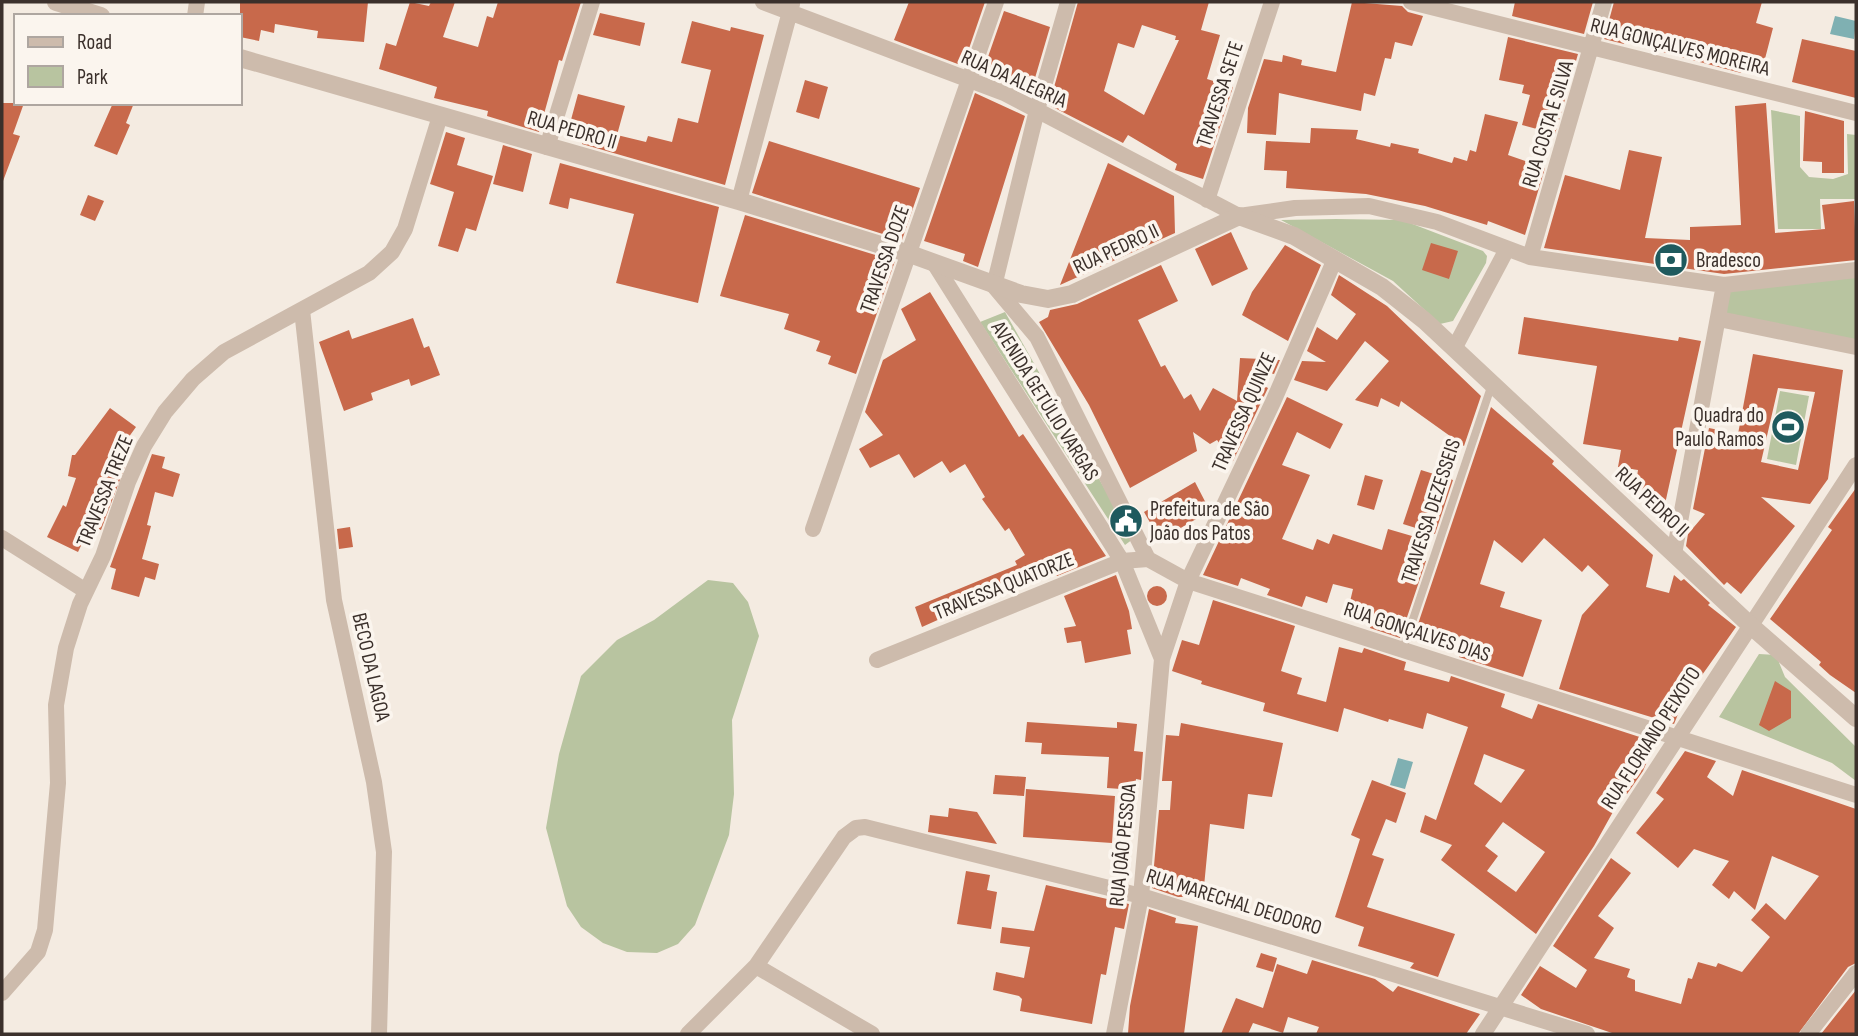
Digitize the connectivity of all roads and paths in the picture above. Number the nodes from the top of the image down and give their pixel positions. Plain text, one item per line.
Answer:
1 (56, 2) edge
2 (592, 2) edge
3 (763, 2) edge
4 (996, 2) edge
5 (1068, 2) edge
6 (1272, 2) edge
7 (1411, 2) edge
8 (1604, 2) edge
9 (791, 7) edge
10 (95, 14) edge
11 (1592, 47) junction
12 (242, 59) edge
13 (967, 79) junction
14 (1037, 110) junction
15 (1856, 113) edge
16 (440, 116) junction
17 (547, 147) junction
18 (1207, 200) junction
19 (739, 201) junction
20 (1239, 216) junction
21 (1507, 249) junction
22 (910, 254) junction
23 (1530, 257) junction
24 (1335, 259) junction
25 (934, 262) junction
26 (1856, 270) edge
27 (1724, 285) junction
28 (994, 286) junction
29 (302, 310) junction
30 (1719, 319) junction
31 (1455, 347) junction
32 (1856, 347) edge
33 (1492, 383) junction
34 (1856, 465) edge
35 (813, 529) dead end
36 (2, 538) edge
37 (1674, 554) junction
38 (1148, 559) junction
39 (1122, 561) junction
40 (1188, 581) junction
41 (86, 591) junction
42 (1750, 625) junction
43 (1404, 649) junction
44 (1162, 659) junction
45 (877, 660) dead end
46 (1856, 718) edge
47 (1677, 736) junction
48 (1856, 795) edge
49 (1141, 895) junction
50 (756, 966) junction
51 (1856, 973) edge
52 (2, 993) edge
53 (1502, 1005) junction
54 (379, 1034) edge
55 (688, 1034) edge
56 (872, 1034) edge
57 (1114, 1034) edge
58 (1483, 1034) edge
59 (1587, 1034) edge
60 (1808, 1034) edge

1 - 10 street
2 - 17 street
3 - 9 street, RUA DA ALEGRIA
4 - 13 street, TRAVESSA DOZE
5 - 14 street
6 - 18 street, TRAVESSA SETE
7 - 11 street, RUA GONÇALVES MOREIRA
8 - 11 street, RUA COSTA E SILVA
9 - 13 street, RUA DA ALEGRIA
9 - 19 street
11 - 15 street, RUA GONÇALVES MOREIRA
11 - 23 street, RUA COSTA E SILVA
12 - 16 street, RUA PEDRO II
13 - 14 street, RUA DA ALEGRIA
13 - 22 street, TRAVESSA DOZE
14 - 18 street, RUA DA ALEGRIA
14 - 28 street
16 - 17 street, RUA PEDRO II
16 - 29 street, TRAVESSA TREZE
17 - 19 street, RUA PEDRO II
18 - 20 street, RUA DA ALEGRIA
19 - 22 street, RUA PEDRO II
20 - 21 street
20 - 24 street, RUA PEDRO II
20 - 28 street, RUA PEDRO II
21 - 23 street
21 - 31 street
22 - 25 street, RUA PEDRO II
22 - 35 street, TRAVESSA DOZE
23 - 27 street
24 - 31 street, RUA PEDRO II
24 - 40 street, TRAVESSA QUINZE
25 - 28 street, RUA PEDRO II
25 - 39 street, AVENIDA GETÚLIO VARGAS
26 - 27 street
27 - 30 street
28 - 38 street, AVENIDA GETÚLIO VARGAS
29 - 41 street, TRAVESSA TREZE
29 - 54 street, BECO DA LAGOA
30 - 32 street
30 - 37 street
31 - 33 street, RUA PEDRO II
33 - 37 street, RUA PEDRO II
33 - 43 lane, TRAVESSA DEZESSEIS
34 - 42 street, RUA FLORIANO PEIXOTO
36 - 41 street
37 - 42 street, RUA PEDRO II
38 - 39 street, TRAVESSA QUATORZE
38 - 40 street, RUA GONÇALVES DIAS
39 - 44 street, RUA JOÃO PESSOA
39 - 45 street, TRAVESSA QUATORZE
40 - 43 street, RUA GONÇALVES DIAS
40 - 44 street, RUA JOÃO PESSOA
41 - 52 street, TRAVESSA TREZE
42 - 46 street, RUA PEDRO II
42 - 47 street, RUA FLORIANO PEIXOTO
43 - 47 street, RUA GONÇALVES DIAS
44 - 49 street, RUA JOÃO PESSOA
47 - 48 street, RUA GONÇALVES DIAS
47 - 53 street, RUA FLORIANO PEIXOTO
49 - 50 street, RUA MARECHAL DEODORO
49 - 53 street, RUA MARECHAL DEODORO
49 - 57 street, RUA JOÃO PESSOA
50 - 55 street
50 - 56 street
51 - 60 street
53 - 58 street, RUA FLORIANO PEIXOTO
53 - 59 street, RUA MARECHAL DEODORO

